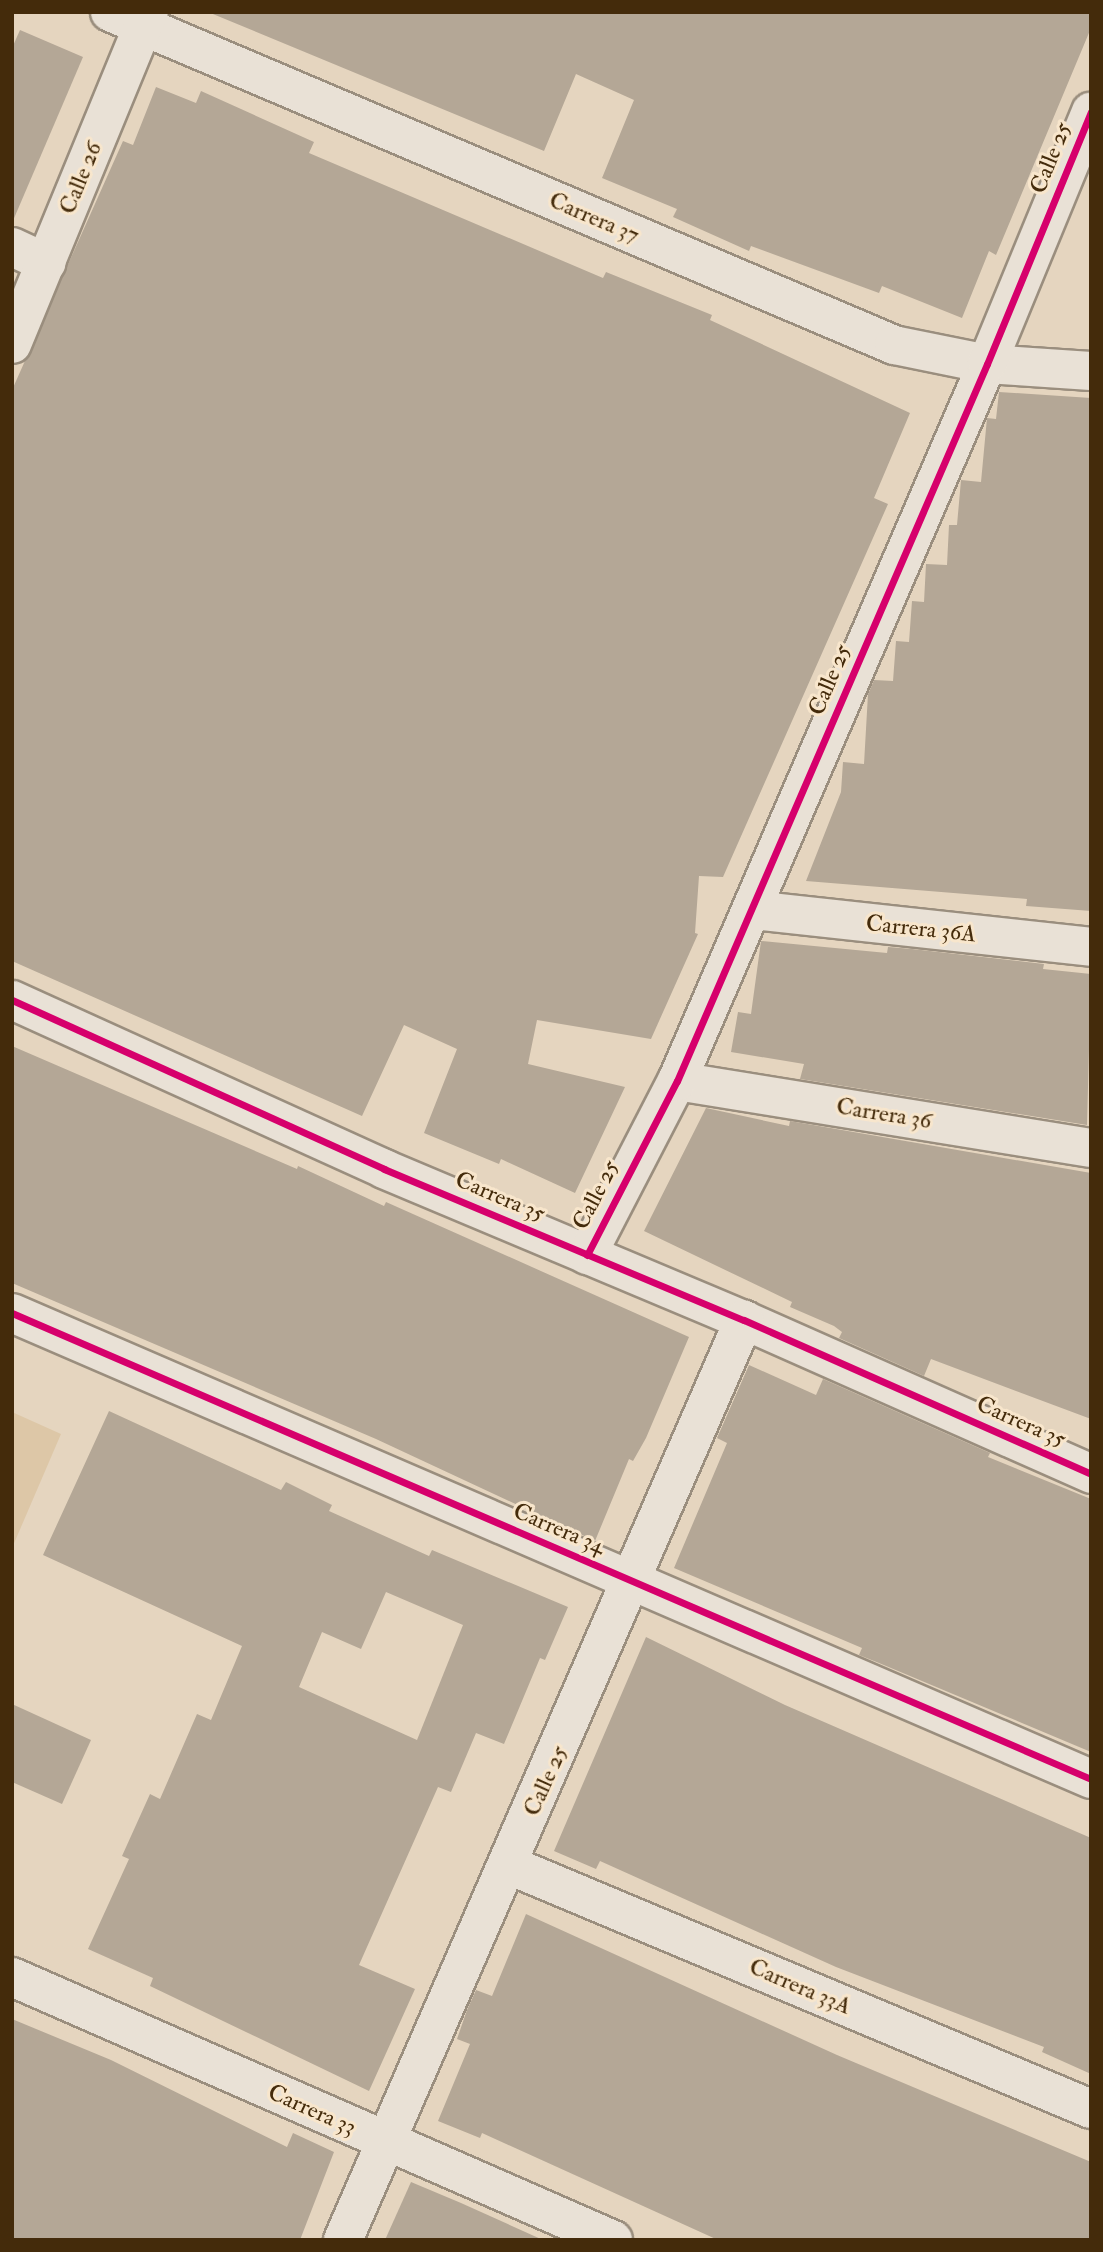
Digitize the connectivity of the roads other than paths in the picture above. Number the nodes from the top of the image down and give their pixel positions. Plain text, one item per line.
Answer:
1 (134, 17) edge
2 (1091, 112) edge
3 (12, 247) edge
4 (47, 263) junction
5 (12, 344) edge
6 (987, 364) junction
7 (1091, 371) edge
8 (752, 910) junction
9 (1091, 947) edge
10 (12, 1000) edge
11 (677, 1081) junction
12 (1091, 1147) edge
13 (587, 1255) junction
14 (12, 1313) edge
15 (744, 1320) junction
16 (1091, 1474) edge
17 (633, 1582) junction
18 (1091, 1779) edge
19 (509, 1865) junction
20 (12, 1977) edge
21 (1091, 2109) edge
22 (386, 2143) junction
23 (343, 2240) edge
24 (613, 2240) edge

1 - 4 street, Calle 26
1 - 6 street, Carrera 37
2 - 6 street, Calle 25
3 - 4 street
4 - 5 street, Calle 26
6 - 7 street, Carrera 37
6 - 8 street, Calle 25
8 - 9 street, Carrera 36A
8 - 11 street, Calle 25
10 - 13 street, Carrera 35
11 - 12 street, Carrera 36
11 - 13 street, Calle 25
13 - 15 street, Carrera 35
14 - 17 street, Carrera 34
15 - 16 street, Carrera 35
15 - 17 street, Calle 25
17 - 18 street, Carrera 34
17 - 19 street, Calle 25
19 - 21 street, Carrera 33A
19 - 22 street, Calle 25
20 - 22 street, Carrera 33
22 - 23 street, Calle 25
22 - 24 street, Carrera 33

